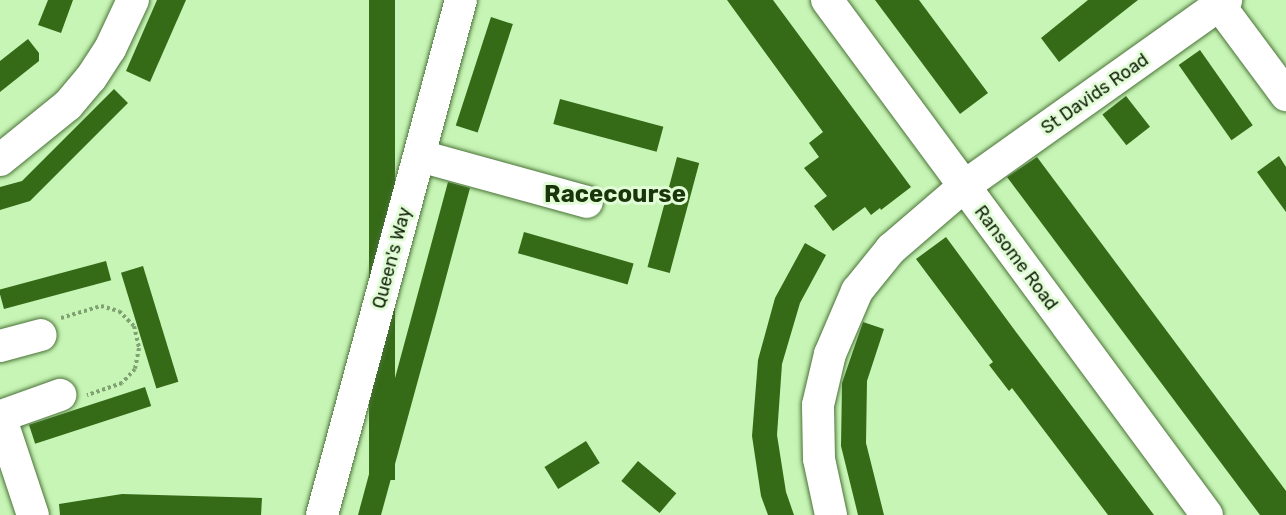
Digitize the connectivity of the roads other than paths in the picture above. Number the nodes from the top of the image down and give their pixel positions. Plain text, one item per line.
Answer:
1 (133, 0) edge
2 (461, 0) edge
3 (827, 0) edge
4 (1223, 3) edge
5 (1286, 95) edge
6 (420, 156) junction
7 (0, 160) edge
8 (963, 187) junction
9 (587, 202) dead end
10 (41, 335) road end
11 (0, 346) edge
12 (60, 395) road end
13 (0, 416) edge
14 (33, 515) edge
15 (322, 515) edge
16 (831, 515) edge
17 (1207, 515) edge

1 - 7 street
2 - 6 street, Queen's Way
3 - 8 street, Ransome Road
4 - 5 street
4 - 8 street, St Davids Road
6 - 9 street
6 - 15 street, Queen's Way
8 - 16 street, St Davids Road
8 - 17 street, Ransome Road
10 - 11 street
12 - 13 street
13 - 14 street

